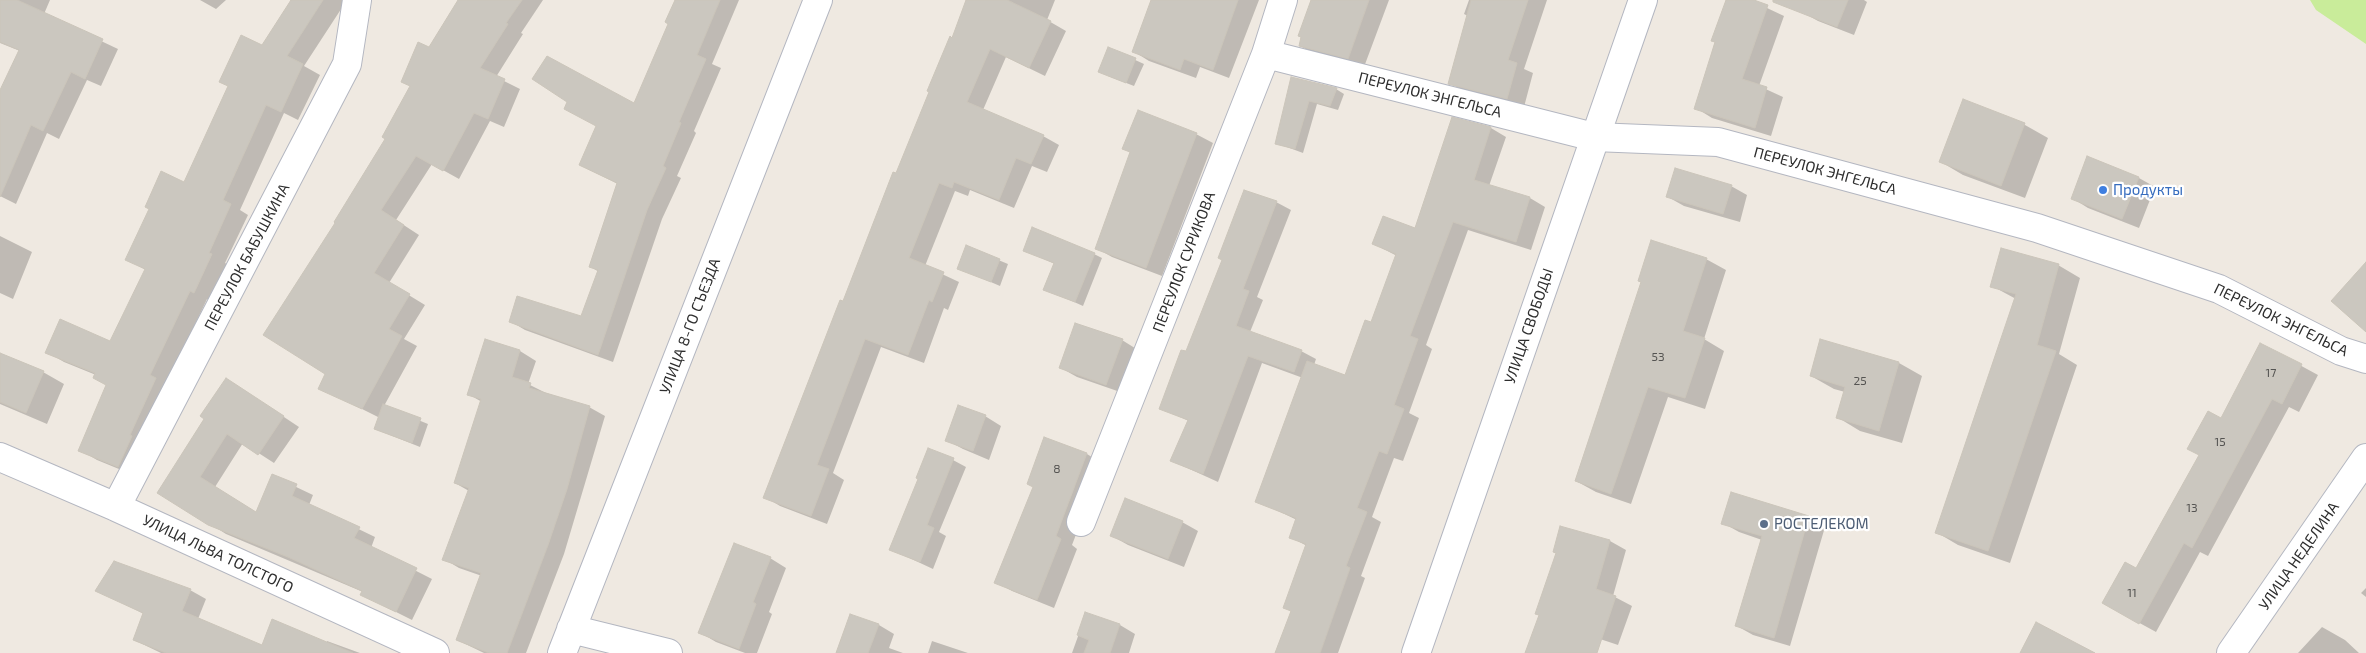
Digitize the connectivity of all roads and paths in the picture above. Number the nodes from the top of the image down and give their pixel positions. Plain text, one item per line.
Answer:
1 (357, 0) edge
2 (818, 0) edge
3 (1283, 0) edge
4 (1643, 0) edge
5 (1266, 54) junction
6 (1594, 137) junction
7 (2366, 359) edge
8 (0, 457) edge
9 (2366, 458) edge
10 (116, 507) junction
11 (1081, 522) dead end
12 (567, 641) edge
13 (435, 653) edge
14 (668, 653) edge
15 (1416, 653) edge
16 (2231, 653) edge

1 - 10 street, ПЕРЕУЛОК БАБУШКИНА
2 - 12 street, УЛИЦА 8-ГО СЪЕЗДА
3 - 5 street, ПЕРЕУЛОК СУРИКОВА
4 - 6 street, УЛИЦА СВОБОДЫ
5 - 6 street, ПЕРЕУЛОК ЭНГЕЛЬСА
5 - 11 street, ПЕРЕУЛОК СУРИКОВА
6 - 7 street, ПЕРЕУЛОК ЭНГЕЛЬСА
6 - 15 street, УЛИЦА СВОБОДЫ
8 - 10 street, УЛИЦА ЛЬВА ТОЛСТОГО
9 - 16 street, УЛИЦА НЕДЕЛИНА
10 - 13 street, УЛИЦА ЛЬВА ТОЛСТОГО
12 - 14 street

